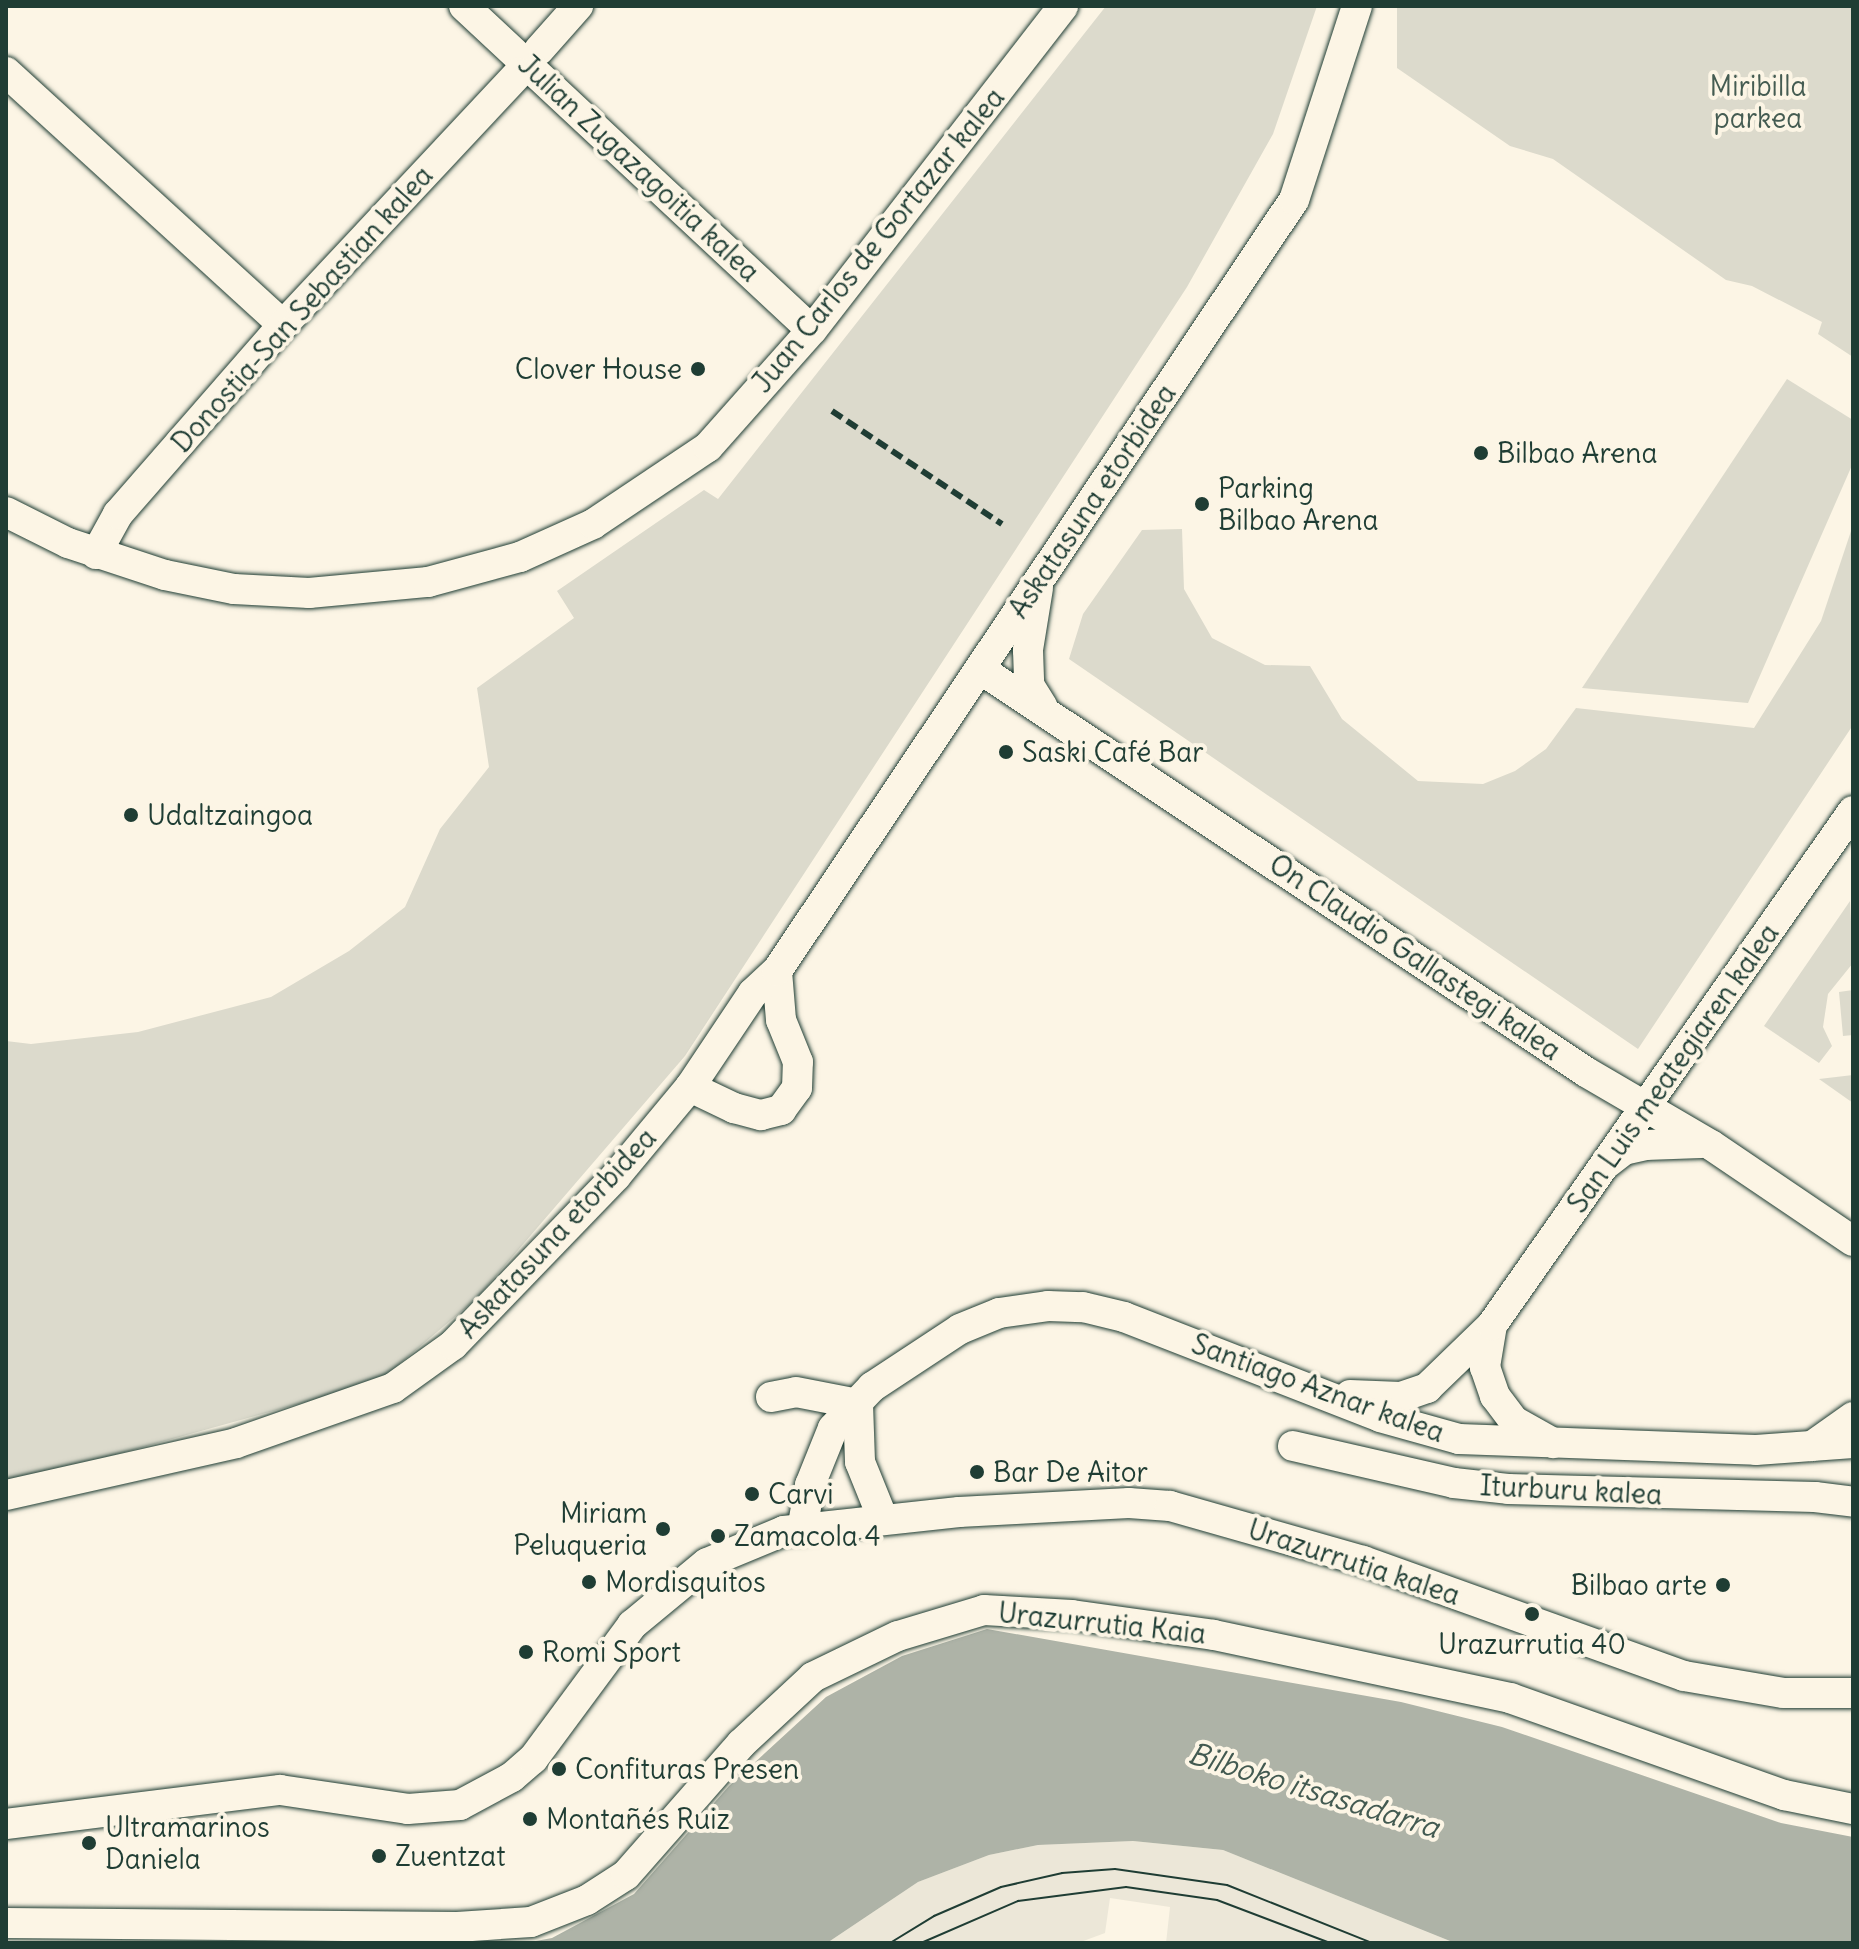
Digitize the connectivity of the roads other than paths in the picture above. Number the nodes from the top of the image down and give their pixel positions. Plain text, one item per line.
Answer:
1 (464, 6) edge
2 (578, 6) edge
3 (1063, 6) edge
4 (1357, 6) edge
5 (539, 50) dead end
6 (6, 72) edge
7 (519, 73) dead end
8 (283, 325) junction
9 (812, 330) junction
10 (6, 512) edge
11 (96, 554) junction
12 (1039, 579) junction
13 (980, 669) junction
14 (1042, 706) junction
15 (1853, 811) edge
16 (777, 971) junction
17 (690, 1087) junction
18 (1642, 1109) junction
19 (1711, 1145) junction
20 (1601, 1168) junction
21 (1853, 1241) edge
22 (1492, 1325) junction
23 (1322, 1392) junction
24 (771, 1397) dead end
25 (858, 1404) junction
26 (1853, 1417) edge
27 (1853, 1443) edge
28 (1557, 1445) junction
29 (1293, 1446) dead end
30 (1811, 1447) junction
31 (6, 1495) edge
32 (1853, 1502) edge
33 (883, 1519) junction
34 (802, 1530) junction
35 (1853, 1693) edge
36 (1853, 1809) edge
37 (6, 1824) edge
38 (6, 1923) edge

1 - 9 street, Julian Zugazagoitia kalea
2 - 5 street
3 - 9 street, Juan Carlos de Gortazar kalea
4 - 12 street, Askatasuna etorbidea
6 - 8 street
7 - 8 street, Donostia-San Sebastian kalea
8 - 11 street, Donostia-San Sebastian kalea
9 - 11 street, Juan Carlos de Gortazar kalea
10 - 11 street, Juan Carlos de Gortazar kalea
12 - 13 street, Askatasuna etorbidea
12 - 14 street
13 - 14 street, On Claudio Gallastegi kalea
13 - 16 street, Askatasuna etorbidea
14 - 18 street, On Claudio Gallastegi kalea
15 - 18 street, San Luis meategiaren kalea
16 - 17 street, Askatasuna etorbidea
16 - 17 street
17 - 31 street, Askatasuna etorbidea
18 - 19 street, On Claudio Gallastegi kalea
18 - 20 street, San Luis meategiaren kalea
19 - 20 street
19 - 21 street, On Claudio Gallastegi kalea
20 - 22 street, San Luis meategiaren kalea
22 - 23 street, San Luis meategiaren kalea
22 - 28 street, San Luis meategiaren kalea
23 - 25 street, Santiago Aznar kalea
23 - 28 street, Santiago Aznar kalea
24 - 25 street
25 - 33 street
25 - 34 street, Santiago Aznar kalea
26 - 30 street
27 - 30 street, Santiago Aznar kalea
28 - 30 street, Santiago Aznar kalea
29 - 32 street, Iturburu kalea
33 - 34 street, Urazurrutia kalea
33 - 35 street, Urazurrutia kalea
34 - 37 street, Urazurrutia kalea
36 - 38 street, Urazurrutia Kaia

